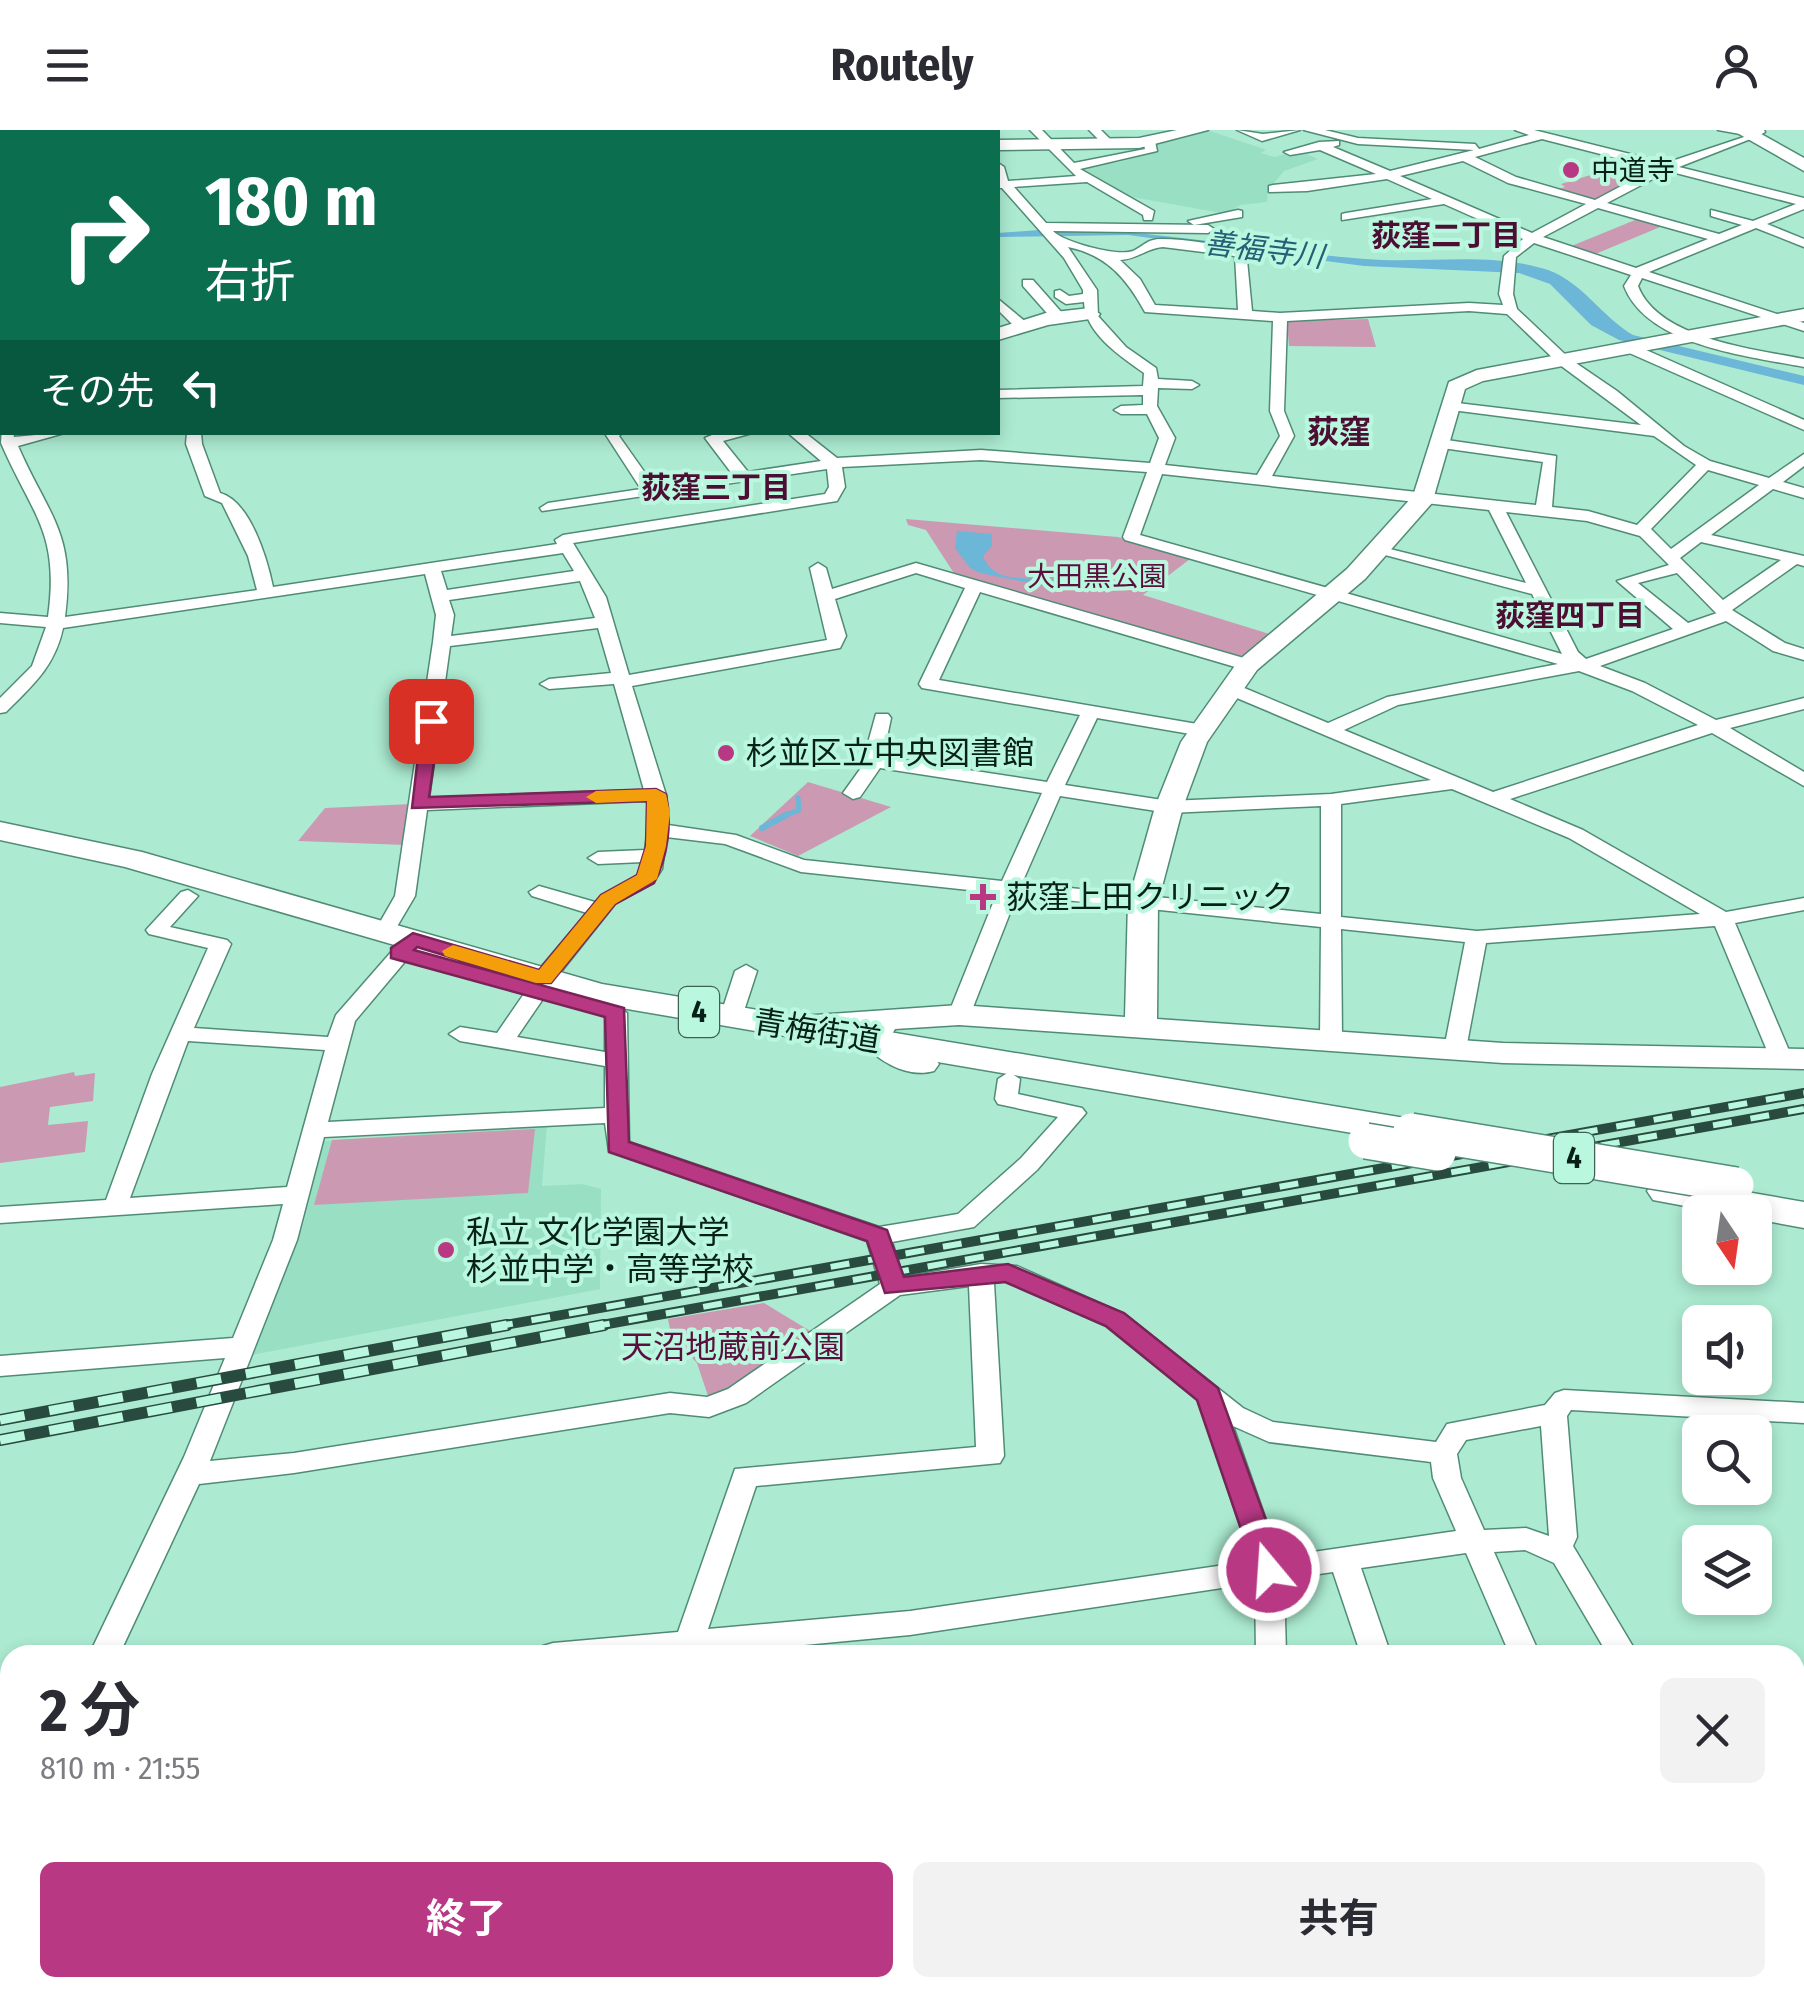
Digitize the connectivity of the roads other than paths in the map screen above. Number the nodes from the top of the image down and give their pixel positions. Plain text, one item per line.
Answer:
1 (1036, 130) edge
2 (1200, 130) edge
3 (1243, 130) edge
4 (1294, 130) edge
5 (1310, 130) edge
6 (1388, 130) edge
7 (1521, 130) edge
8 (1557, 130) edge
9 (1748, 131) edge
10 (1162, 136) edge
11 (1102, 137) edge
12 (1539, 137) junction
13 (1358, 140) junction
14 (1398, 141) junction
15 (1051, 144) junction
16 (1000, 145) edge
17 (1320, 146) junction
18 (1488, 149) junction
19 (1290, 152) dead end
20 (1462, 156) junction
21 (1804, 162) edge
22 (1071, 167) junction
23 (1662, 169) junction
24 (1382, 176) junction
25 (1086, 179) junction
26 (1001, 185) edge
27 (1273, 189) dead end
28 (1440, 200) junction
29 (1804, 203) edge
30 (1594, 204) junction
31 (1714, 213) dead end
32 (1238, 214) dead end
33 (1148, 217) junction
34 (1346, 217) dead end
35 (1755, 225) junction
36 (1120, 226) junction
37 (1208, 229) dead end
38 (1053, 237) junction
39 (1532, 238) junction
40 (1719, 238) junction
41 (1804, 243) edge
42 (1111, 257) junction
43 (1604, 260) junction
44 (1578, 268) dead end
45 (1640, 271) junction
46 (1028, 282) dead end
47 (1060, 294) dead end
48 (1000, 305) edge
49 (1090, 306) junction
50 (1512, 310) junction
51 (1245, 314) junction
52 (1804, 315) edge
53 (1280, 317) junction
54 (1058, 318) junction
55 (1776, 318) junction
56 (1022, 326) junction
57 (1804, 327) edge
58 (1000, 333) edge
59 (1693, 336) junction
60 (1635, 348) junction
61 (1565, 362) junction
62 (1804, 363) edge
63 (1192, 385) dead end
64 (1150, 386) junction
65 (1000, 394) edge
66 (1449, 406) junction
67 (1151, 409) junction
68 (1121, 410) dead end
69 (1804, 426) edge
70 (1658, 432) junction
71 (6, 435) edge
72 (194, 435) edge
73 (611, 435) edge
74 (732, 435) edge
75 (798, 435) edge
76 (972, 436) dead end
77 (1440, 444) junction
78 (982, 455) junction
79 (1804, 458) edge
80 (834, 464) junction
81 (1705, 464) junction
82 (1156, 469) junction
83 (744, 478) junction
84 (1262, 482) junction
85 (1770, 483) junction
86 (652, 492) junction
87 (1804, 493) edge
88 (1424, 498) junction
89 (548, 508) dead end
90 (1542, 511) junction
91 (1499, 514) junction
92 (1641, 530) junction
93 (1699, 537) junction
94 (568, 548) junction
95 (1378, 551) junction
96 (1800, 560) edge
97 (1677, 562) junction
98 (818, 568) dead end
99 (433, 571) junction
100 (584, 575) junction
101 (974, 586) junction
102 (1538, 590) junction
103 (266, 592) junction
104 (440, 596) junction
105 (828, 596) junction
106 (1329, 599) junction
107 (1725, 612) junction
108 (0, 618) edge
109 (605, 622) junction
110 (56, 623) junction
111 (1685, 630) junction
112 (442, 642) junction
113 (1804, 655) edge
114 (1248, 664) junction
115 (1582, 666) junction
116 (622, 680) junction
117 (549, 685) dead end
118 (1231, 688) junction
119 (1804, 703) edge
120 (0, 708) edge
121 (1091, 712) junction
122 (882, 718) dead end
123 (1714, 726) junction
124 (1202, 730) junction
125 (1332, 730) junction
126 (872, 761) junction
127 (1804, 780) edge
128 (1455, 782) junction
129 (1052, 790) junction
130 (853, 793) dead end
131 (656, 794) junction
132 (1494, 798) junction
133 (1331, 800) junction
134 (419, 804) junction
135 (1168, 807) junction
136 (658, 830) junction
137 (0, 832) edge
138 (0, 851) edge
139 (654, 856) junction
140 (598, 858) dead end
141 (1008, 887) junction
142 (539, 892) dead end
143 (188, 896) junction
144 (1142, 902) junction
145 (1804, 904) edge
146 (600, 910) junction
147 (1723, 919) junction
148 (1334, 924) junction
149 (1476, 938) junction
150 (399, 941) junction
151 (746, 971) dead end
152 (540, 986) junction
153 (616, 1013) junction
154 (959, 1015) junction
155 (731, 1017) junction
156 (1141, 1026) junction
157 (180, 1034) junction
158 (460, 1034) dead end
159 (784, 1034) junction
160 (1332, 1039) junction
161 (502, 1041) junction
162 (901, 1042) junction
163 (335, 1044) junction
164 (1456, 1049) junction
165 (1793, 1060) edge
166 (616, 1061) junction
167 (1009, 1079) junction
168 (617, 1115) junction
169 (313, 1130) junction
170 (295, 1195) junction
171 (1804, 1196) edge
172 (115, 1207) junction
173 (0, 1215) edge
174 (1804, 1215) edge
175 (878, 1236) junction
176 (982, 1273) junction
177 (894, 1287) junction
178 (243, 1347) junction
179 (0, 1366) edge
180 (1209, 1395) junction
181 (1804, 1413) edge
182 (1553, 1414) junction
183 (1443, 1453) junction
184 (190, 1474) junction
185 (1473, 1542) junction
186 (1557, 1551) junction
187 (1343, 1558) junction
188 (1269, 1570) junction
189 (109, 1645) edge
190 (687, 1645) edge
191 (705, 1645) edge
192 (1272, 1645) edge
193 (1373, 1645) edge
194 (1521, 1645) edge
195 (1617, 1645) edge

1 - 15 street
2 - 10 street
3 - 4 street
5 - 13 street
6 - 14 street
7 - 12 street
8 - 12 street
9 - 21 main road
9 - 23 street
10 - 11 street
10 - 22 street
11 - 15 street
12 - 18 street
12 - 23 street
13 - 14 street
13 - 17 street
14 - 18 street
15 - 16 street
15 - 22 street
17 - 19 street
17 - 24 street
18 - 20 street
20 - 24 street
20 - 30 street
22 - 25 street
23 - 29 street
23 - 30 street
24 - 27 street
24 - 28 street
25 - 26 street
25 - 33 street
26 - 38 street
28 - 34 street
28 - 39 street
29 - 35 street
30 - 39 street
30 - 40 street
31 - 35 street
32 - 33 street
33 - 36 street
35 - 40 street
35 - 41 street
36 - 37 street
36 - 38 street
38 - 42 street
38 - 49 street
39 - 43 street
39 - 50 street
40 - 45 street
42 - 51 street
42 - 51 street
43 - 44 street
43 - 45 street
45 - 55 street
45 - 59 street
46 - 54 street
47 - 49 street
48 - 56 street
49 - 54 street
49 - 64 street
50 - 53 street
50 - 61 street
51 - 53 street
52 - 55 street
53 - 84 street
54 - 56 street
55 - 57 street
55 - 59 street
56 - 58 street
59 - 60 street
59 - 62 street
60 - 61 street
60 - 69 street
61 - 66 street
61 - 70 street
63 - 64 street
64 - 65 street
64 - 67 street
66 - 70 street
66 - 77 street
67 - 68 street
67 - 82 street
70 - 81 street
71 - 110 street
72 - 103 street
73 - 86 street
74 - 83 street
75 - 80 street
76 - 78 street
77 - 88 street
77 - 90 street
78 - 80 street
78 - 82 street
79 - 85 street
80 - 83 street
80 - 94 street
81 - 85 street
81 - 92 street
82 - 84 street
82 - 106 street
83 - 86 street
84 - 88 street
85 - 87 street
85 - 93 street
86 - 89 street
88 - 91 street
88 - 95 street
90 - 91 street
90 - 92 street
91 - 102 street
92 - 97 street
93 - 96 street
93 - 97 street
94 - 99 street
94 - 100 street
95 - 102 street
95 - 106 street
96 - 107 street
97 - 107 street
97 - 111 street
98 - 105 street
99 - 103 street
99 - 104 street
100 - 104 street
100 - 109 street
101 - 105 street
101 - 114 street
101 - 121 street
102 - 115 street
103 - 110 street
104 - 112 street
105 - 116 street
106 - 114 street
106 - 115 street
107 - 111 street
107 - 113 street
108 - 110 street
109 - 112 street
109 - 116 street
110 - 120 street
111 - 115 street
112 - 134 street
114 - 118 street
115 - 123 street
115 - 125 street
116 - 117 street
116 - 131 street
118 - 124 street
118 - 125 street
119 - 123 street
121 - 124 street
121 - 129 street
122 - 126 street
123 - 127 street
123 - 132 street
124 - 135 street
125 - 128 street
126 - 129 street
126 - 130 street
128 - 132 street
128 - 133 street
129 - 135 street
129 - 141 street
131 - 134 street
131 - 136 street
132 - 147 street
133 - 135 street
133 - 148 street
134 - 150 street
135 - 144 street
136 - 139 street
136 - 141 street
137 - 150 main road, 青梅街道 / 4
138 - 143 main road, 青梅街道 / 4
139 - 140 street
139 - 146 street
141 - 144 street
141 - 154 street
142 - 146 street
143 - 150 main road, 青梅街道 / 4
143 - 157 street
144 - 148 street
144 - 156 street
145 - 147 street
146 - 152 street
147 - 149 street
147 - 165 street
148 - 149 street
148 - 160 street
149 - 164 street
150 - 152 main road, 青梅街道 / 4
150 - 163 street
151 - 155 street
152 - 153 main road, 青梅街道 / 4
152 - 155 main road, 青梅街道 / 4
152 - 161 street
153 - 159 main road, 青梅街道 / 4
153 - 166 street
154 - 156 street
154 - 162 street
155 - 159 main road, 青梅街道 / 4
156 - 160 street
157 - 163 street
157 - 172 street
158 - 161 street
159 - 162 main road, 青梅街道 / 4
159 - 162 street
159 - 162 main road, 青梅街道 / 4
160 - 164 street
161 - 166 street
162 - 167 main road, 青梅街道 / 4
162 - 171 main road, 青梅街道 / 4, bridge
163 - 169 street
164 - 165 street
166 - 168 street
167 - 174 main road, 青梅街道 / 4, bridge
167 - 175 street
168 - 169 street
168 - 175 street
169 - 170 street
170 - 172 street
170 - 178 street
172 - 173 street
175 - 177 street
176 - 177 street
176 - 180 street
176 - 190 street
177 - 184 street
178 - 179 street
178 - 184 street
180 - 183 street
180 - 188 street
181 - 182 street
182 - 183 street
182 - 186 street
183 - 185 street
184 - 189 street
185 - 186 street
185 - 187 street
185 - 194 street
186 - 195 street
187 - 188 street
187 - 193 street
188 - 191 street
188 - 192 street

